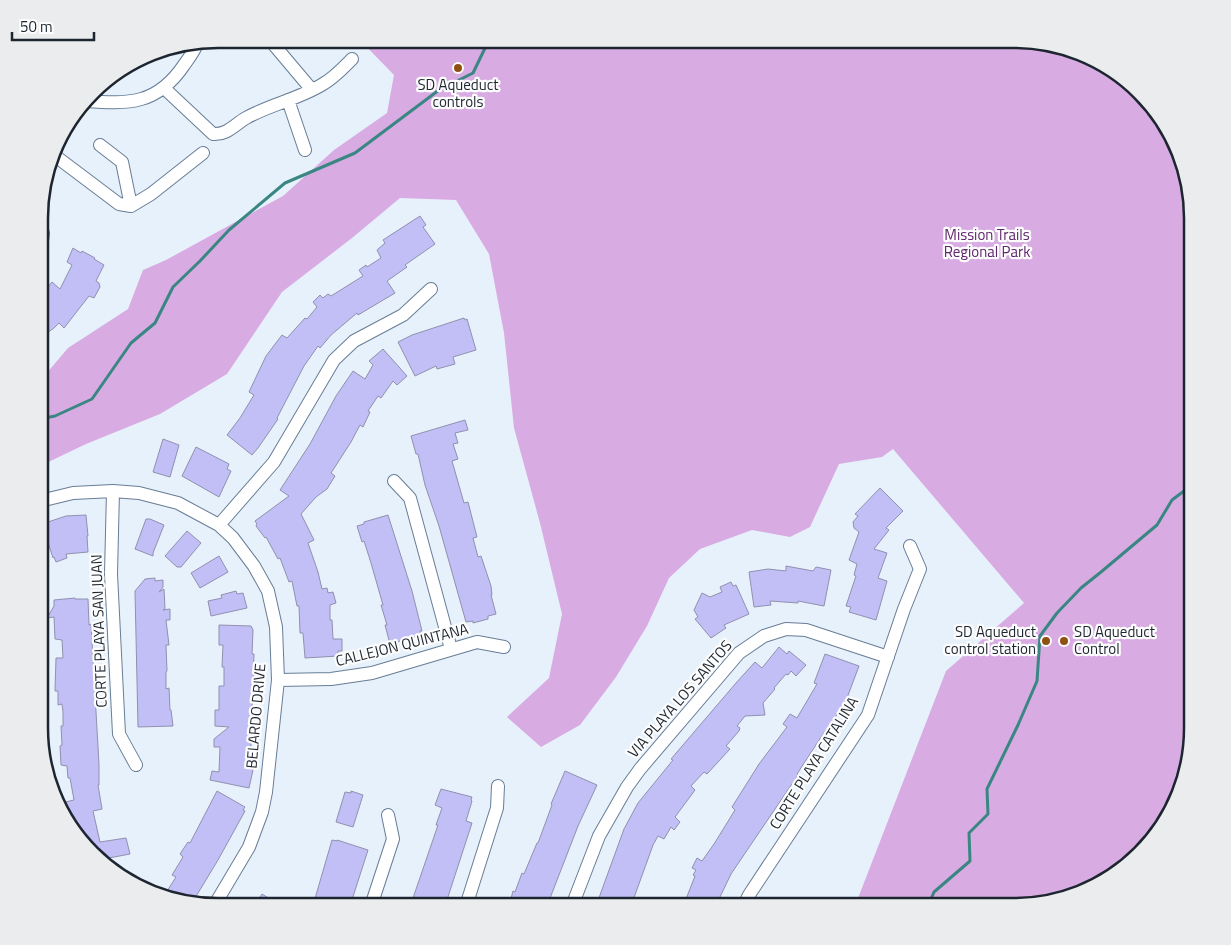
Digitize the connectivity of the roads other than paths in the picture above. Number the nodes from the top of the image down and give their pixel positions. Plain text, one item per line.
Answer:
1 (277, 48) edge
2 (190, 50) edge
3 (352, 59) dead end
4 (164, 88) junction
5 (312, 90) junction
6 (96, 99) edge
7 (288, 100) junction
8 (100, 145) dead end
9 (305, 150) dead end
10 (203, 153) dead end
11 (58, 158) edge
12 (131, 206) junction
13 (431, 289) dead end
14 (394, 482) dead end
15 (114, 491) junction
16 (48, 498) edge
17 (219, 525) junction
18 (910, 546) dead end
19 (504, 647) dead end
20 (451, 649) junction
21 (888, 657) junction
22 (278, 680) junction
23 (136, 765) dead end
24 (498, 786) dead end
25 (388, 815) dead end
26 (219, 897) edge
27 (374, 897) edge
28 (469, 897) edge
29 (575, 897) edge
30 (748, 898) edge

1 - 5 street
2 - 4 street
3 - 5 street
4 - 6 street
4 - 7 street
5 - 7 street
7 - 9 street
8 - 12 street
10 - 12 street
11 - 12 street
13 - 17 street
14 - 20 street
15 - 16 street, BELARDO DRIVE
15 - 17 street, BELARDO DRIVE
15 - 23 street, CORTE PLAYA SAN JUAN
17 - 22 street, BELARDO DRIVE
18 - 21 street, CORTE PLAYA CATALINA
19 - 20 street, CALLEJON QUINTANA
20 - 22 street, CALLEJON QUINTANA
21 - 29 street, VIA PLAYA LOS SANTOS
21 - 30 street, CORTE PLAYA CATALINA
22 - 26 street, BELARDO DRIVE
24 - 28 street
25 - 27 street

